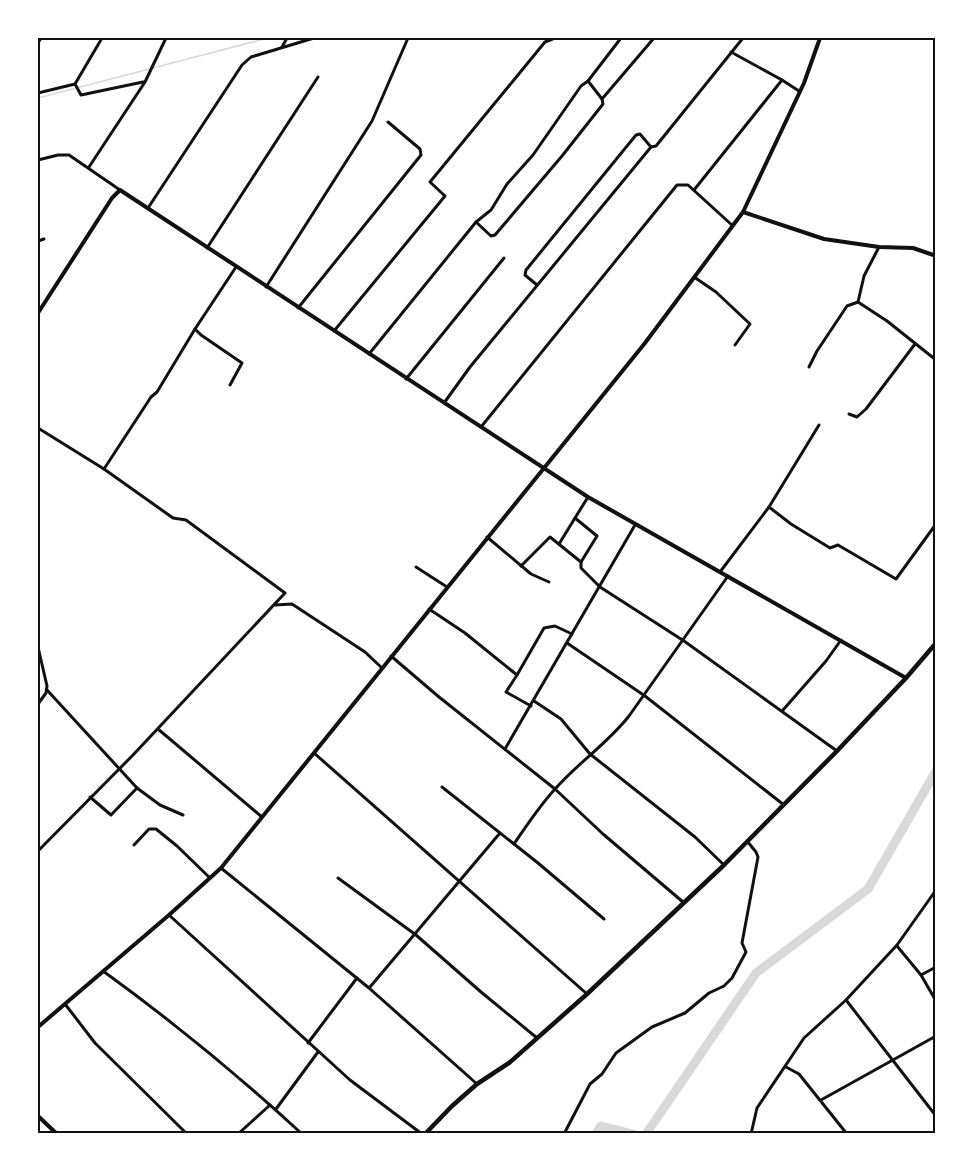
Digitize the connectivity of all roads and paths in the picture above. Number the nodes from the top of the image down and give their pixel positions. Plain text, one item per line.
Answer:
1 (41, 38) edge
2 (102, 38) edge
3 (166, 38) edge
4 (287, 38) edge
5 (314, 38) edge
6 (408, 38) edge
7 (555, 38) edge
8 (621, 38) edge
9 (654, 38) edge
10 (743, 38) edge
11 (820, 38) edge
12 (38, 43) edge
13 (282, 47) junction
14 (731, 52) junction
15 (318, 76) dead end
16 (782, 80) junction
17 (588, 81) junction
18 (145, 82) junction
19 (76, 85) junction
20 (799, 92) junction
21 (38, 93) edge
22 (602, 99) junction
23 (388, 122) dead end
24 (651, 147) junction
25 (38, 160) edge
26 (88, 167) junction
27 (120, 190) junction
28 (694, 190) junction
29 (147, 209) junction
30 (744, 212) junction
31 (476, 222) junction
32 (733, 226) junction
33 (44, 239) dead end
34 (38, 241) edge
35 (879, 247) junction
36 (207, 248) junction
37 (936, 256) edge
38 (504, 258) dead end
39 (236, 267) junction
40 (694, 278) junction
41 (537, 285) junction
42 (266, 287) junction
43 (858, 302) junction
44 (298, 308) junction
45 (38, 313) edge
46 (195, 329) junction
47 (334, 331) junction
48 (915, 344) junction
49 (735, 345) dead end
50 (369, 355) junction
51 (936, 360) edge
52 (809, 367) dead end
53 (406, 379) junction
54 (230, 385) dead end
55 (444, 403) junction
56 (849, 414) dead end
57 (819, 425) dead end
58 (38, 428) edge
59 (481, 428) junction
60 (544, 468) junction
61 (104, 469) junction
62 (588, 497) junction
63 (769, 507) junction
64 (575, 518) junction
65 (936, 524) edge
66 (635, 525) junction
67 (487, 537) junction
68 (559, 544) junction
69 (580, 562) junction
70 (521, 566) junction
71 (416, 567) dead end
72 (720, 572) junction
73 (728, 576) junction
74 (549, 582) dead end
75 (447, 587) junction
76 (600, 587) junction
77 (275, 605) junction
78 (429, 609) junction
79 (572, 634) junction
80 (841, 640) junction
81 (684, 641) junction
82 (567, 643) junction
83 (936, 643) edge
84 (38, 646) edge
85 (392, 656) junction
86 (39, 657) edge
87 (382, 668) junction
88 (517, 675) junction
89 (906, 678) junction
90 (47, 690) junction
91 (645, 696) junction
92 (534, 701) junction
93 (38, 704) edge
94 (531, 706) junction
95 (783, 710) junction
96 (158, 729) junction
97 (505, 749) junction
98 (837, 751) junction
99 (314, 753) junction
100 (590, 754) junction
101 (118, 769) junction
102 (442, 787) dead end
103 (137, 788) junction
104 (555, 789) junction
105 (90, 797) junction
106 (784, 805) junction
107 (183, 815) dead end
108 (262, 817) junction
109 (501, 833) junction
110 (747, 841) junction
111 (514, 844) junction
112 (134, 845) dead end
113 (38, 851) edge
114 (723, 864) junction
115 (221, 868) junction
116 (210, 878) junction
117 (338, 878) dead end
118 (460, 881) junction
119 (936, 890) edge
120 (684, 903) junction
121 (169, 915) junction
122 (604, 919) dead end
123 (416, 935) junction
124 (897, 945) junction
125 (936, 967) edge
126 (104, 971) junction
127 (921, 975) junction
128 (357, 978) junction
129 (369, 988) junction
130 (587, 994) junction
131 (846, 1000) junction
132 (936, 1001) edge
133 (65, 1004) junction
134 (38, 1027) edge
135 (936, 1036) edge
136 (537, 1038) junction
137 (308, 1042) junction
138 (318, 1052) junction
139 (893, 1061) junction
140 (786, 1067) junction
141 (477, 1084) junction
142 (821, 1100) junction
143 (271, 1105) junction
144 (276, 1109) junction
145 (38, 1116) edge
146 (936, 1116) edge
147 (57, 1134) edge
148 (187, 1134) edge
149 (237, 1134) edge
150 (302, 1134) edge
151 (423, 1134) edge
152 (564, 1134) edge
153 (751, 1134) edge
154 (847, 1134) edge

1 - 12 street
2 - 19 street
3 - 18 street
4 - 13 street
5 - 13 street
6 - 42 street
7 - 47 street
8 - 17 street
9 - 22 street
10 - 14 street
11 - 20 main road
13 - 29 street
14 - 16 street
14 - 24 street
15 - 36 street
16 - 20 street
16 - 28 street
17 - 22 street
17 - 31 street
18 - 19 street
18 - 26 street
19 - 21 street
20 - 30 main road
22 - 31 street
23 - 44 street
24 - 41 street
24 - 41 street
25 - 26 street
26 - 27 street
27 - 29 main road
27 - 45 main road
28 - 32 street
28 - 59 street
29 - 36 main road
30 - 32 main road
30 - 35 main road
31 - 50 street
32 - 40 main road
33 - 34 street
35 - 37 main road
35 - 43 street
36 - 39 main road
38 - 53 street
39 - 42 main road
39 - 46 street
40 - 49 street
40 - 60 main road
41 - 55 street
42 - 44 main road
43 - 48 street
43 - 52 street
44 - 47 main road
46 - 54 street
46 - 61 street
47 - 50 main road
48 - 51 street
48 - 56 street
50 - 53 main road
53 - 55 main road
55 - 59 main road
57 - 63 street
58 - 61 street
59 - 60 main road
60 - 62 main road
60 - 67 main road
61 - 77 street
62 - 64 street
62 - 66 main road
63 - 65 street
63 - 72 street
64 - 68 street
64 - 69 street
66 - 72 main road
66 - 76 street
67 - 70 street
67 - 75 main road
68 - 69 street
68 - 70 street
69 - 76 street
70 - 74 street
71 - 75 street
72 - 73 main road
73 - 80 main road
73 - 81 street
75 - 78 main road
76 - 79 street
76 - 81 street
77 - 87 street
77 - 96 street
78 - 85 main road
78 - 88 street
79 - 82 street
79 - 88 street
80 - 89 main road
80 - 95 street
81 - 91 street
81 - 95 street
82 - 91 street
82 - 92 street
83 - 89 main road
84 - 86 street
85 - 87 main road
85 - 97 street
86 - 90 street
87 - 99 main road
88 - 94 street
89 - 98 main road
90 - 93 street
90 - 101 street
91 - 100 street
91 - 106 street
92 - 94 street
92 - 100 street
94 - 97 street
95 - 98 street
96 - 101 street
96 - 108 street
97 - 104 street
98 - 106 main road
99 - 108 main road
99 - 118 street
100 - 104 street
100 - 114 street
101 - 103 street
101 - 105 street
102 - 109 street
103 - 105 street
103 - 107 street
104 - 111 street
104 - 120 street
105 - 113 street
106 - 110 main road
108 - 115 main road
109 - 111 street
109 - 118 street
110 - 114 main road
110 - 152 street
111 - 122 street
112 - 116 street
114 - 120 main road
115 - 116 main road
115 - 128 street
116 - 121 main road
117 - 123 street
118 - 123 street
118 - 130 street
119 - 124 street
120 - 130 main road
121 - 126 main road
121 - 137 street
123 - 129 street
123 - 136 street
124 - 127 street
124 - 131 street
125 - 127 street
126 - 133 main road
126 - 143 street
127 - 132 street
128 - 129 street
128 - 137 street
129 - 141 street
130 - 136 main road
131 - 139 street
131 - 140 street
133 - 134 main road
133 - 148 street
135 - 139 street
136 - 141 main road
137 - 138 street
138 - 144 street
138 - 151 street
139 - 142 street
139 - 146 street
140 - 142 street
140 - 153 street
141 - 151 main road
142 - 154 street
143 - 144 street
143 - 149 street
144 - 150 street
145 - 147 main road

